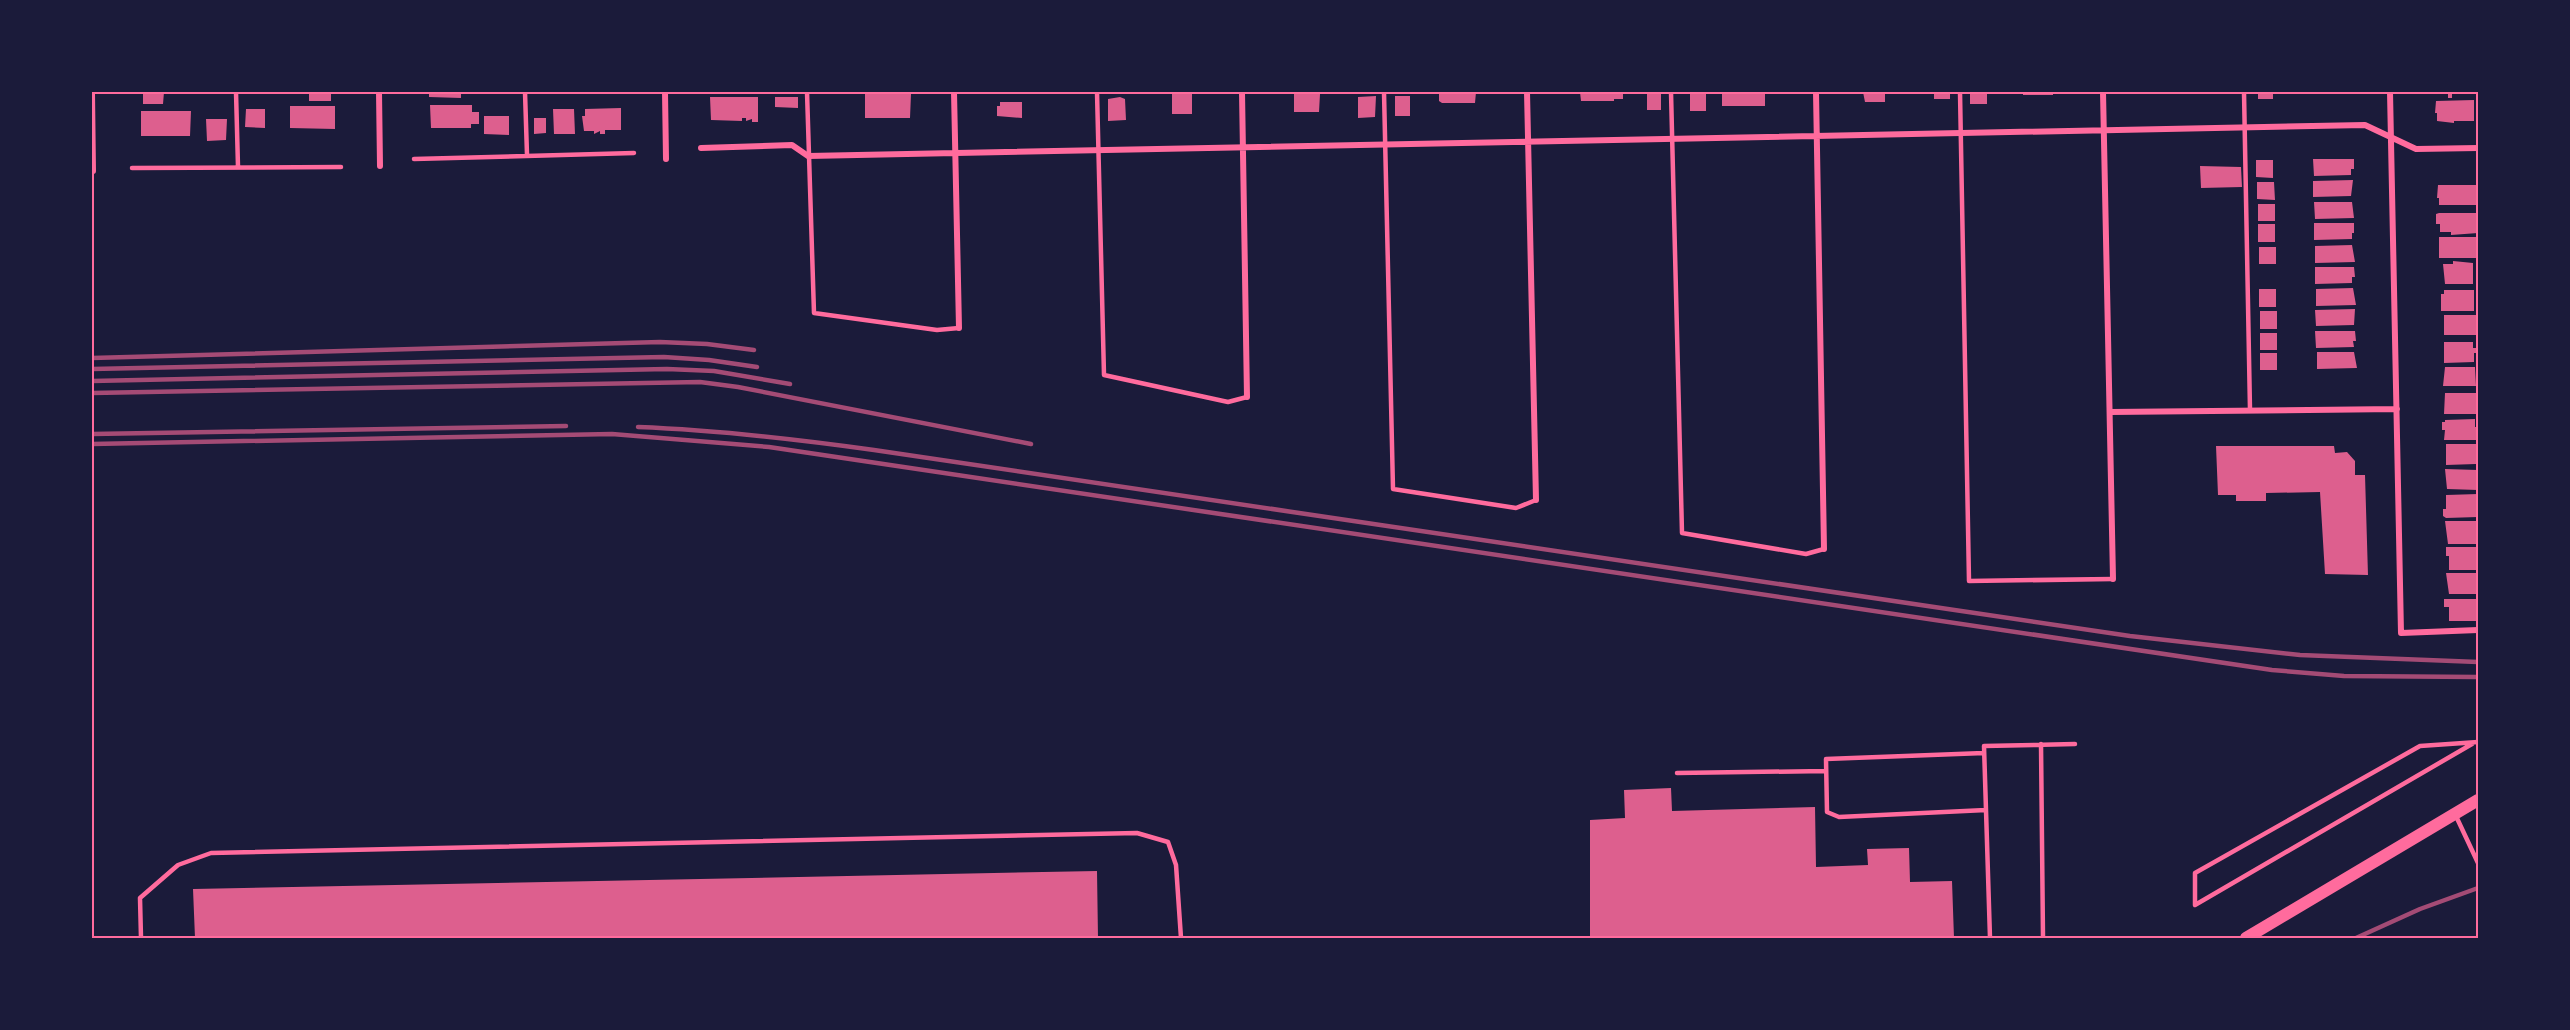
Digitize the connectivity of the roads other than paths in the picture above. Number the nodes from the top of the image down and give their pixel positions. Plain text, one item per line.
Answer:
1 (92, 92) edge
2 (236, 92) edge
3 (379, 92) edge
4 (525, 92) edge
5 (665, 92) edge
6 (807, 92) edge
7 (954, 92) edge
8 (1097, 92) edge
9 (1242, 92) edge
10 (1384, 92) edge
11 (1527, 92) edge
12 (1671, 92) edge
13 (1816, 92) edge
14 (1960, 92) edge
15 (2103, 92) edge
16 (2244, 92) edge
17 (2390, 92) edge
18 (2245, 127) junction
19 (2104, 130) junction
20 (1961, 133) junction
21 (1817, 136) junction
22 (2392, 138) junction
23 (1672, 139) junction
24 (1528, 142) junction
25 (1385, 144) junction
26 (1243, 147) junction
27 (701, 148) dead end
28 (2478, 148) edge
29 (1099, 150) junction
30 (634, 153) dead end
31 (955, 153) junction
32 (527, 155) junction
33 (808, 156) junction
34 (414, 159) dead end
35 (666, 159) dead end
36 (380, 166) dead end
37 (237, 167) junction
38 (341, 167) dead end
39 (132, 168) dead end
40 (93, 171) dead end
41 (959, 328) joint
42 (1247, 397) joint
43 (2397, 409) junction
44 (2250, 410) junction
45 (2110, 412) junction
46 (1536, 500) joint
47 (1824, 549) joint
48 (2113, 579) joint
49 (2478, 630) edge
50 (2478, 742) edge
51 (2041, 744) junction
52 (2075, 744) dead end
53 (2472, 744) junction
54 (1984, 753) junction
55 (1826, 771) junction
56 (1677, 773) dead end
57 (2478, 800) edge
58 (1986, 810) junction
59 (2456, 814) junction
60 (2478, 863) edge
61 (141, 939) edge
62 (1181, 939) edge
63 (1990, 939) edge
64 (2043, 939) edge
65 (2246, 939) edge

1 - 40 street
2 - 37 lane
3 - 36 street
4 - 32 lane
5 - 35 street
6 - 33 lane
7 - 31 street
8 - 29 lane
9 - 26 street
10 - 25 lane
11 - 24 street
12 - 23 lane
13 - 21 street
14 - 20 lane
15 - 19 street
16 - 18 lane
17 - 22 street
18 - 19 street
18 - 22 street
18 - 44 lane
19 - 20 street
19 - 45 street
20 - 21 street
20 - 48 lane
21 - 23 street
21 - 47 street
22 - 28 street
22 - 43 street
23 - 24 street
23 - 47 lane
24 - 25 street
24 - 46 street
25 - 26 street
25 - 46 lane
26 - 29 street
26 - 42 street
27 - 33 street
29 - 31 street
29 - 42 lane
30 - 32 lane
31 - 33 street
31 - 41 street
32 - 34 lane
33 - 41 lane
37 - 38 lane
37 - 39 lane
43 - 44 street
43 - 49 street
44 - 45 street
45 - 48 street
50 - 53 lane
51 - 52 lane
51 - 54 lane
51 - 64 lane
53 - 53 lane
54 - 55 lane
54 - 58 lane
55 - 56 lane
55 - 58 lane
57 - 59 main road
58 - 63 lane
59 - 60 lane
59 - 65 main road
61 - 62 lane

